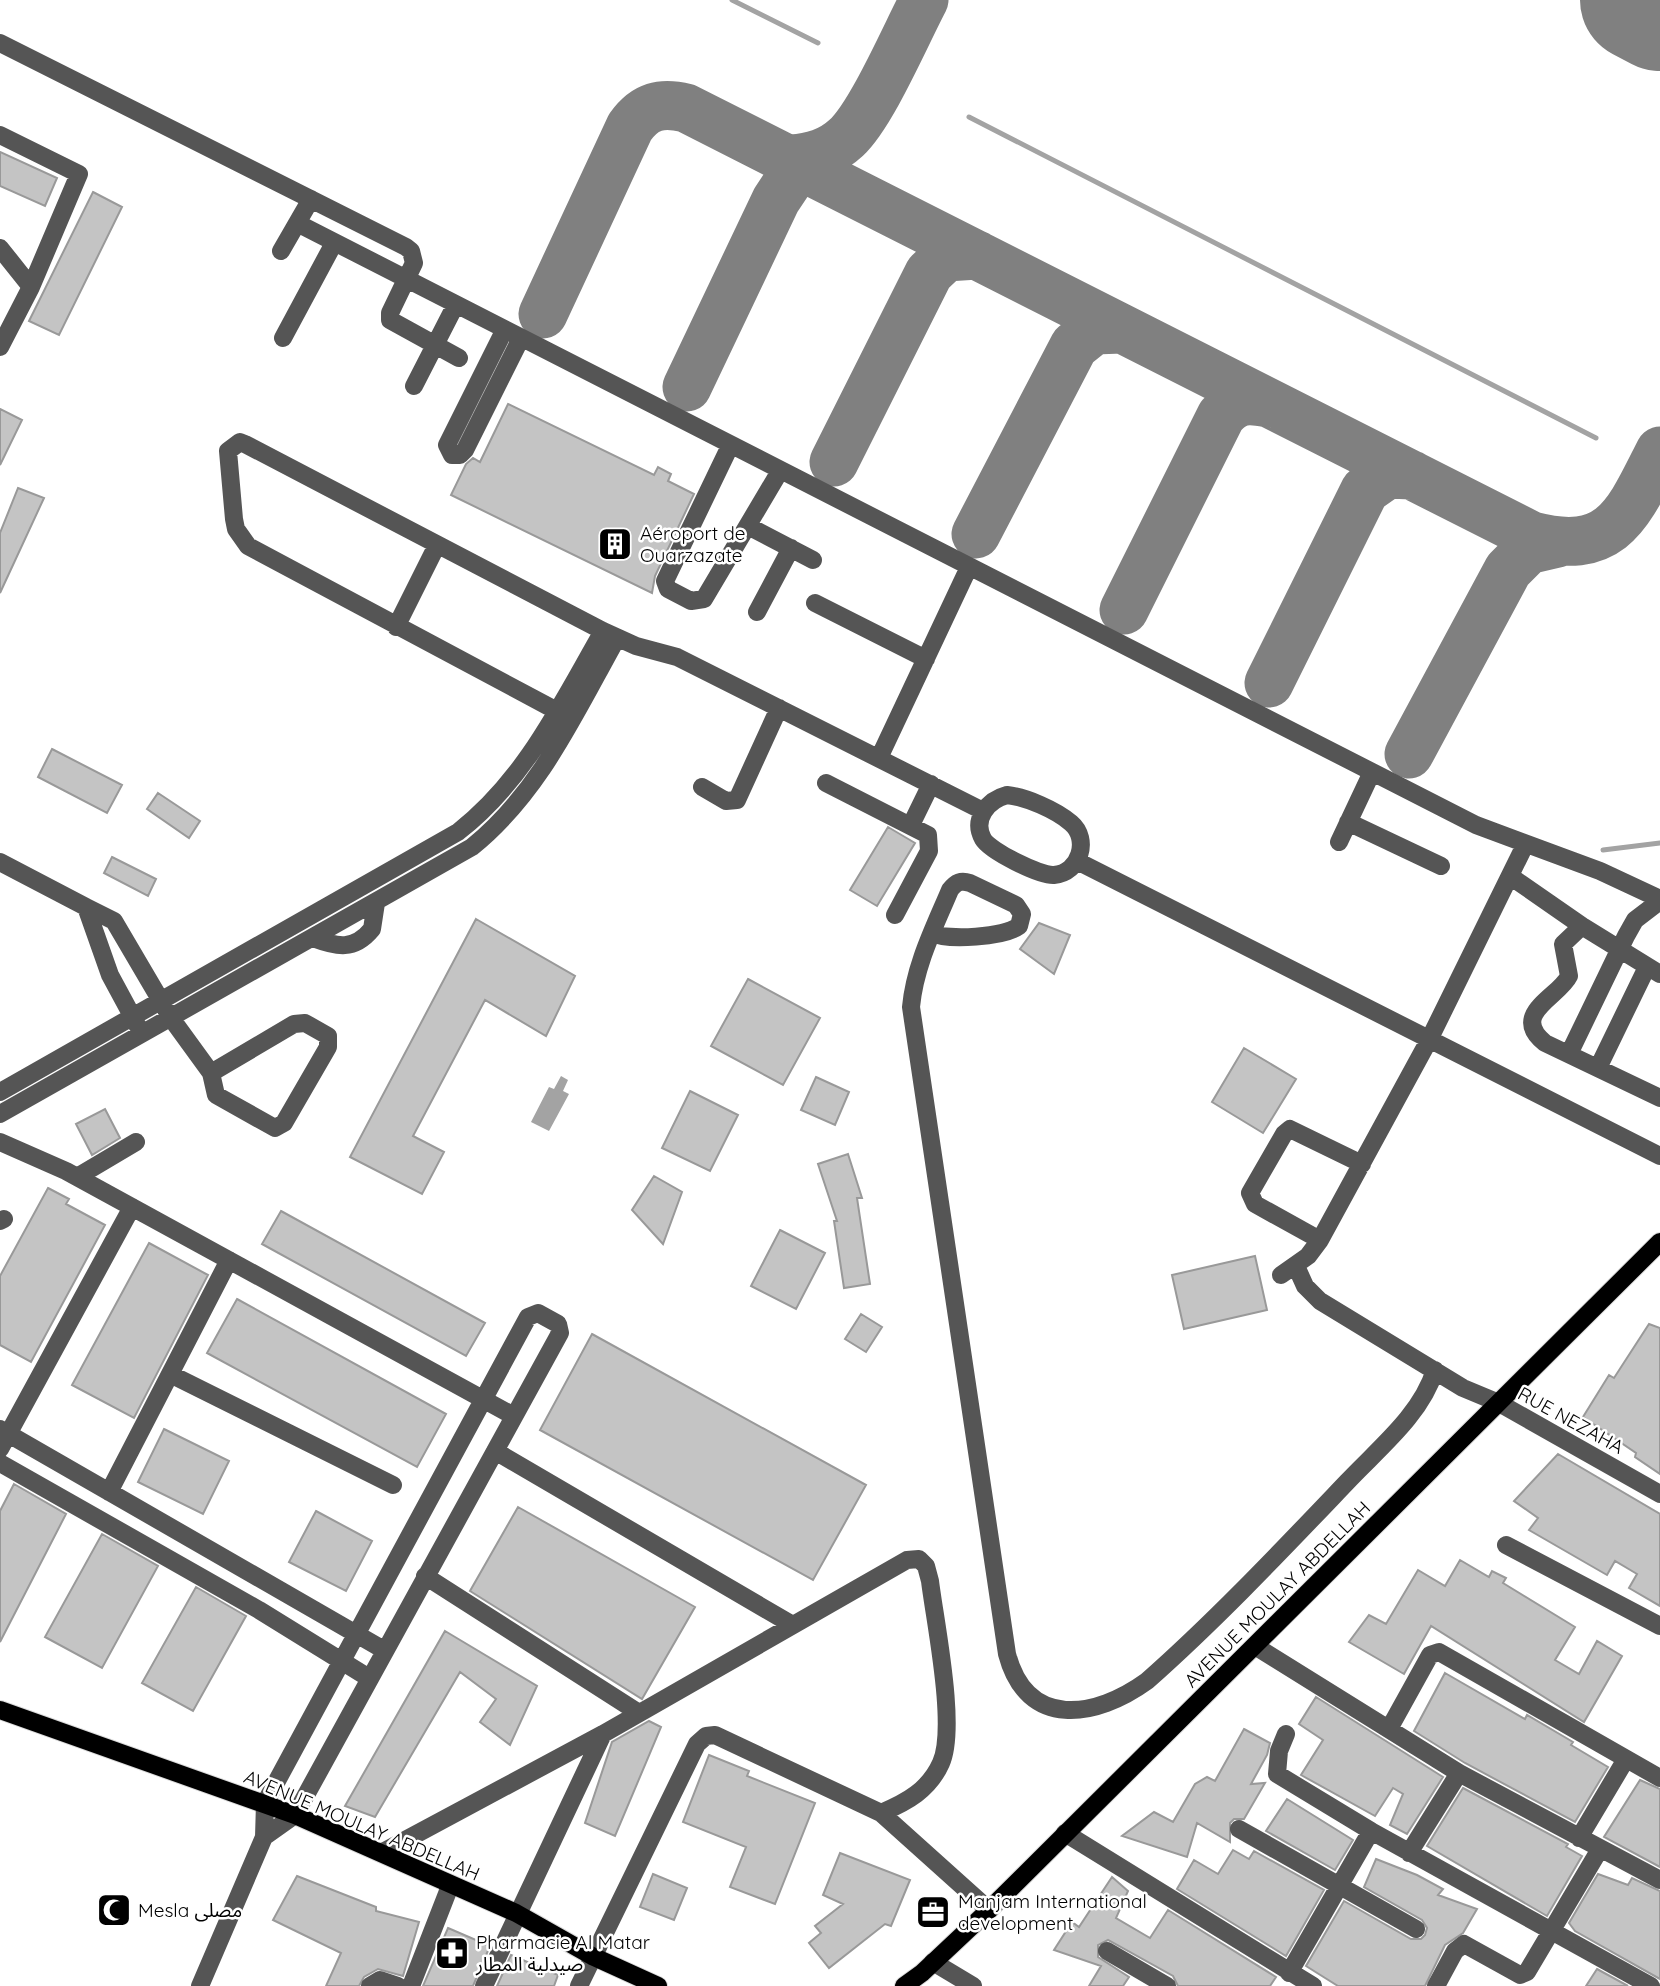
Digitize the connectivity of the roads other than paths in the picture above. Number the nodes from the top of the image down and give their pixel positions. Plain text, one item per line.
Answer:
1 (0, 43) edge
2 (0, 135) edge
3 (311, 199) junction
4 (297, 223) junction
5 (334, 243) junction
6 (0, 248) edge
7 (281, 251) dead end
8 (406, 281) junction
9 (31, 287) junction
10 (455, 306) junction
11 (504, 331) junction
12 (283, 338) dead end
13 (520, 340) junction
14 (435, 346) junction
15 (0, 347) edge
16 (458, 358) dead end
17 (414, 386) dead end
18 (730, 446) junction
19 (780, 471) junction
20 (748, 526) junction
21 (437, 545) junction
22 (791, 548) junction
23 (813, 560) dead end
24 (969, 567) junction
25 (816, 603) dead end
26 (757, 612) dead end
27 (396, 627) junction
28 (610, 635) junction
29 (926, 659) junction
30 (779, 708) junction
31 (557, 711) junction
32 (880, 758) junction
33 (1372, 772) junction
34 (826, 783) dead end
35 (931, 784) junction
36 (702, 787) dead end
37 (983, 811) junction
38 (1348, 822) junction
39 (911, 825) junction
40 (1339, 842) dead end
41 (1525, 845) junction
42 (1077, 861) junction
43 (0, 862) edge
44 (1441, 866) dead end
45 (1510, 876) junction
46 (1660, 900) edge
47 (376, 903) junction
48 (86, 907) junction
49 (895, 915) dead end
50 (1582, 926) junction
51 (932, 933) junction
52 (313, 938) junction
53 (1619, 949) junction
54 (1654, 970) edge
55 (160, 1001) junction
56 (133, 1017) junction
57 (171, 1018) junction
58 (143, 1034) junction
59 (1429, 1040) junction
60 (1569, 1054) junction
61 (1598, 1068) junction
62 (211, 1073) junction
63 (0, 1092) edge
64 (1660, 1098) edge
65 (0, 1114) edge
66 (0, 1142) edge
67 (136, 1142) dead end
68 (1660, 1156) edge
69 (1362, 1164) junction
70 (77, 1177) junction
71 (132, 1207) junction
72 (1320, 1240) junction
73 (1660, 1242) edge
74 (229, 1260) junction
75 (1435, 1370) junction
76 (170, 1374) junction
77 (485, 1401) junction
78 (1499, 1403) junction
79 (512, 1415) junction
80 (3, 1437) edge
81 (495, 1451) junction
82 (0, 1463) edge
83 (393, 1485) dead end
84 (109, 1492) junction
85 (1660, 1494) edge
86 (1506, 1545) dead end
87 (425, 1576) junction
88 (791, 1624) junction
89 (1660, 1626) edge
90 (357, 1634) junction
91 (1255, 1646) junction
92 (384, 1650) junction
93 (341, 1662) junction
94 (369, 1678) junction
95 (0, 1710) edge
96 (639, 1713) junction
97 (1389, 1729) junction
98 (603, 1734) junction
99 (1286, 1734) dead end
100 (1626, 1759) junction
101 (1459, 1773) junction
102 (1660, 1778) edge
103 (265, 1803) junction
104 (881, 1813) junction
105 (295, 1815) junction
106 (1239, 1829) dead end
107 (1371, 1831) junction
108 (1065, 1833) junction
109 (264, 1837) junction
110 (1579, 1838) junction
111 (1600, 1849) junction
112 (383, 1852) junction
113 (1409, 1853) junction
114 (1660, 1880) edge
115 (1339, 1885) junction
116 (450, 1886) junction
117 (989, 1909) junction
118 (516, 1913) junction
119 (1416, 1929) dead end
120 (1553, 1930) junction
121 (1107, 1951) dead end
122 (592, 1956) junction
123 (1289, 1973) junction
124 (923, 1974) edge
125 (1639, 1983) edge
126 (200, 1986) edge
127 (370, 1986) edge
128 (398, 1986) edge
129 (411, 1986) edge
130 (484, 1986) edge
131 (579, 1986) edge
132 (658, 1986) edge
133 (904, 1986) edge
134 (974, 1986) edge
135 (1167, 1986) edge
136 (1312, 1986) edge
137 (1436, 1986) edge

1 - 3 street
2 - 9 street
3 - 4 street
3 - 8 street
4 - 5 street
4 - 7 street
5 - 8 street
5 - 12 street
6 - 9 street
8 - 10 street
8 - 14 street
9 - 15 street
10 - 11 street
10 - 14 street
11 - 13 street
11 - 13 street
13 - 18 street
14 - 16 street
14 - 17 street
18 - 19 street
18 - 20 street
19 - 20 street
19 - 24 street
20 - 22 street
21 - 27 street
21 - 27 street
21 - 28 street
22 - 23 street
22 - 26 street
24 - 29 street
24 - 33 street
25 - 29 street
27 - 31 street
28 - 30 street
28 - 31 street
28 - 47 street
29 - 32 street
30 - 32 street
30 - 36 street
31 - 55 street
32 - 35 street
33 - 38 street
33 - 41 street
34 - 39 street
35 - 37 street
35 - 39 street
37 - 42 street
37 - 42 street
38 - 40 street
38 - 44 street
39 - 49 street
41 - 45 street
41 - 46 street
42 - 59 street
43 - 48 street
45 - 50 street
45 - 59 street
46 - 53 street
47 - 52 street
47 - 52 street
48 - 55 street
48 - 56 street
50 - 53 street
50 - 60 street
51 - 51 street
51 - 75 street
52 - 57 street
53 - 54 street
53 - 60 street
54 - 61 street
55 - 56 street
55 - 57 street
56 - 58 street
56 - 63 street
57 - 58 street
57 - 62 street
58 - 65 street
59 - 68 street
59 - 69 street
60 - 61 street
61 - 64 street
62 - 62 street
66 - 70 street
67 - 70 street
69 - 72 street
69 - 72 street
70 - 71 street
71 - 74 street
71 - 80 street
72 - 75 street, RUE NEZAHA
73 - 78 main road, AVENUE MOULAY ABDELLAH
74 - 76 street
74 - 77 street
75 - 78 street, RUE NEZAHA
76 - 83 street
76 - 84 street
77 - 79 street
77 - 79 street
77 - 90 street
78 - 85 street, RUE NEZAHA
78 - 91 main road, AVENUE MOULAY ABDELLAH
79 - 81 street
80 - 84 street
81 - 87 street
81 - 88 street
82 - 93 street
84 - 90 street
86 - 89 street
87 - 92 street
87 - 96 street
88 - 96 street
88 - 104 street
90 - 92 street
90 - 93 street
91 - 97 street
91 - 108 main road, AVENUE MOULAY ABDELLAH
92 - 94 street
93 - 94 street
93 - 103 street
94 - 105 street
95 - 103 main road, AVENUE MOULAY ABDELLAH
96 - 98 street
97 - 100 street
97 - 101 street
98 - 112 street
98 - 118 street
99 - 107 street
100 - 102 street
100 - 110 street
101 - 110 street
101 - 113 street
103 - 105 main road, AVENUE MOULAY ABDELLAH
103 - 109 street
104 - 117 street
104 - 122 street
105 - 109 street
105 - 112 main road, AVENUE MOULAY ABDELLAH
106 - 115 street
107 - 113 street
107 - 115 street
108 - 117 main road, AVENUE MOULAY ABDELLAH
108 - 123 street
109 - 126 street
110 - 111 street
111 - 114 street
111 - 120 street
112 - 116 main road, AVENUE MOULAY ABDELLAH
113 - 120 street
115 - 119 street
115 - 123 street
116 - 118 main road, AVENUE MOULAY ABDELLAH
116 - 129 street
117 - 124 main road, AVENUE MOULAY ABDELLAH
118 - 122 main road, AVENUE MOULAY ABDELLAH
118 - 130 street
120 - 125 street
120 - 137 street
121 - 135 street
122 - 131 street
122 - 132 main road, AVENUE MOULAY ABDELLAH
123 - 136 street
124 - 133 main road, AVENUE MOULAY ABDELLAH
124 - 134 street
127 - 128 street

